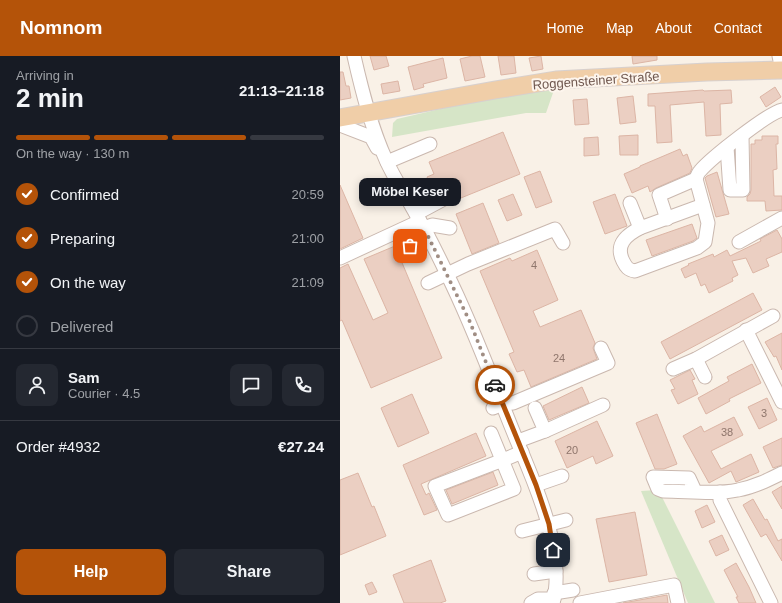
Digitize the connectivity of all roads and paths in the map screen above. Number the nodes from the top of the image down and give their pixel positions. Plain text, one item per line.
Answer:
1 (354, 56) edge
2 (779, 56) edge
3 (782, 70) edge
4 (782, 110) edge
5 (369, 113) junction
6 (340, 118) edge
7 (340, 125) edge
8 (742, 136) junction
9 (430, 144) dead end
10 (727, 147) junction
11 (386, 160) junction
12 (696, 179) junction
13 (444, 199) dead end
14 (630, 203) dead end
15 (703, 205) junction
16 (782, 218) edge
17 (666, 219) junction
18 (422, 225) junction
19 (450, 228) dead end
20 (640, 228) junction
21 (739, 242) dead end
22 (563, 243) dead end
23 (410, 246) dead end
24 (340, 258) edge
25 (447, 274) junction
26 (428, 283) dead end
27 (773, 316) dead end
28 (746, 330) junction
29 (601, 348) dead end
30 (696, 359) junction
31 (673, 369) dead end
32 (705, 377) dead end
33 (782, 402) edge
34 (498, 406) junction
35 (603, 406) dead end
36 (535, 408) dead end
37 (545, 431) junction
38 (492, 432) dead end
39 (520, 446) junction
40 (503, 460) junction
41 (782, 473) edge
42 (562, 476) dead end
43 (536, 485) junction
44 (695, 491) dead end
45 (720, 492) junction
46 (566, 520) dead end
47 (549, 524) junction
48 (522, 530) dead end
49 (556, 571) junction
50 (534, 574) dead end
51 (573, 590) dead end
52 (554, 598) edge
53 (531, 603) edge
54 (580, 603) edge
55 (678, 603) edge
56 (771, 603) edge

1 - 5 street
2 - 3 street
3 - 5 main road, Roggensteiner Straße
4 - 8 street
5 - 6 main road, Roggensteiner Straße
5 - 11 street
7 - 11 street
8 - 10 street
8 - 10 street
9 - 11 street
10 - 12 street
11 - 18 street
12 - 15 street
12 - 17 street
13 - 18 street
14 - 20 street
15 - 17 street
15 - 20 street
16 - 21 street
17 - 20 street
18 - 19 street
18 - 23 street
18 - 24 street
18 - 25 street
22 - 25 street
25 - 26 street
25 - 34 street
27 - 28 street
28 - 30 street
28 - 33 street
29 - 34 street
30 - 31 street
30 - 32 street
34 - 39 street
35 - 37 street
36 - 37 street
37 - 39 street
38 - 40 street
39 - 40 street
39 - 43 street
40 - 40 street
41 - 45 street
42 - 43 street
43 - 47 street
44 - 45 street
45 - 56 street
46 - 47 street
47 - 48 street
47 - 49 street
49 - 50 street
49 - 52 street
51 - 52 street
52 - 53 street
54 - 55 street

